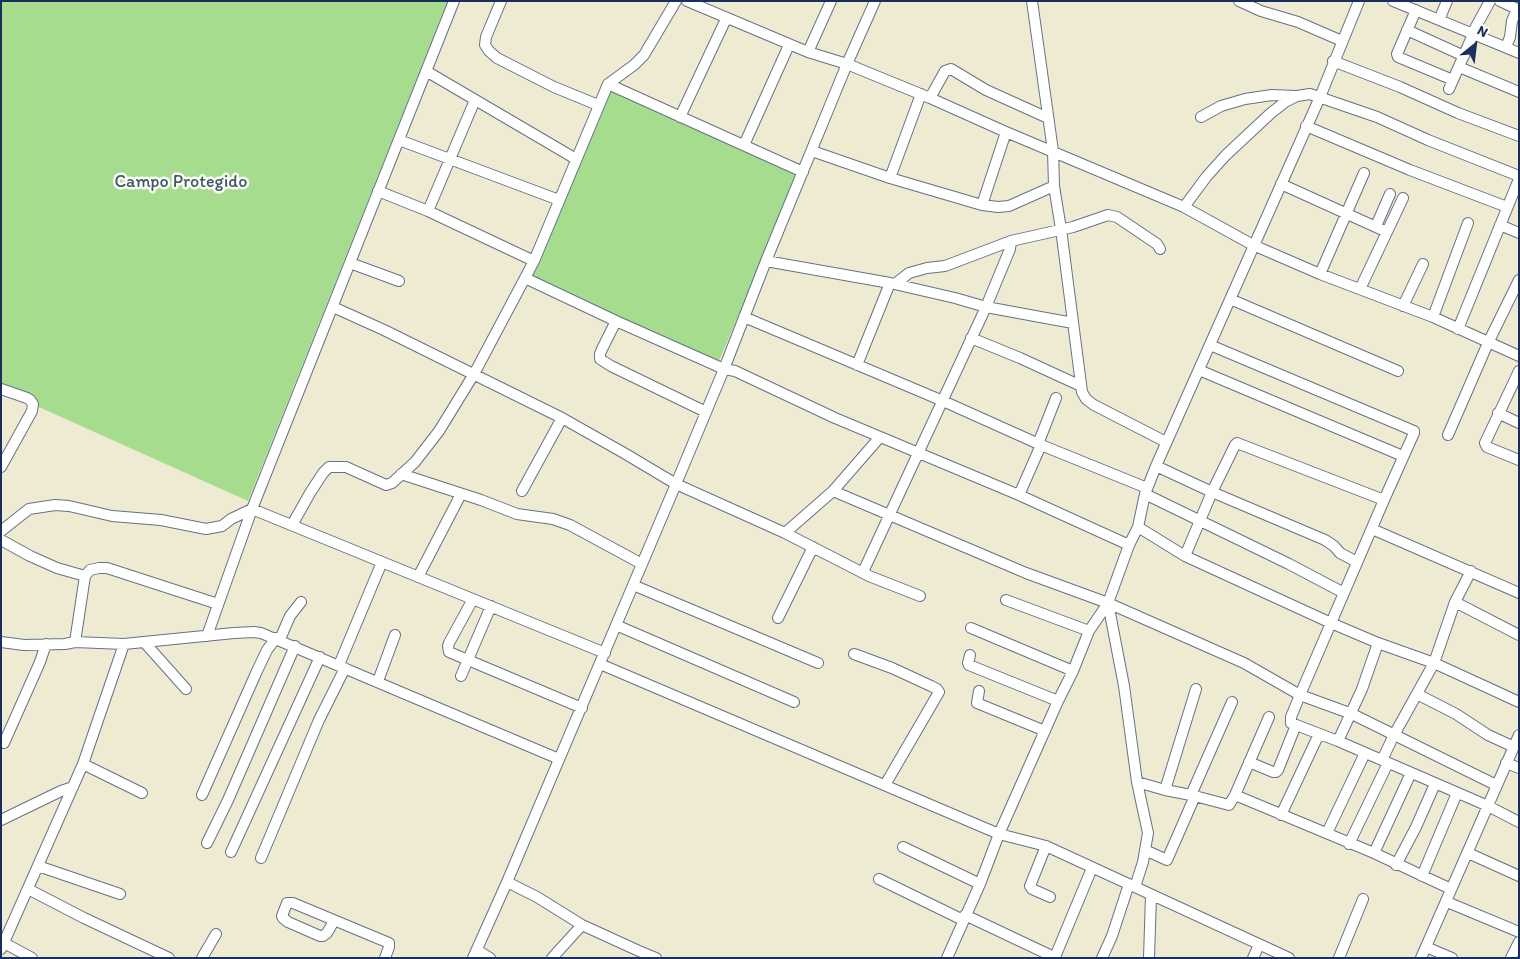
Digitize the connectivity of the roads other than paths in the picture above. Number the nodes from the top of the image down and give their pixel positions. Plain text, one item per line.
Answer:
1 (454, 1) edge
2 (501, 1) edge
3 (676, 1) edge
4 (687, 1) edge
5 (831, 1) edge
6 (875, 1) edge
7 (1032, 1) edge
8 (1239, 1) edge
9 (1359, 1) edge
10 (1393, 1) edge
11 (1447, 1) edge
12 (1490, 1) edge
13 (1500, 1) edge
14 (1406, 3) edge
15 (1416, 10) junction
16 (726, 19) junction
17 (1439, 20) junction
18 (1406, 30) junction
19 (1472, 34) junction
20 (1342, 41) junction
21 (789, 45) junction
22 (1506, 48) junction
23 (808, 52) junction
24 (1519, 53) edge
25 (1464, 56) junction
26 (1333, 61) junction
27 (847, 64) junction
28 (1459, 67) junction
29 (426, 72) junction
30 (608, 84) junction
31 (1519, 92) edge
32 (925, 96) junction
33 (1297, 96) junction
34 (1320, 96) junction
35 (475, 100) junction
36 (598, 104) junction
37 (680, 117) junction
38 (1201, 117) dead end
39 (1048, 118) junction
40 (1306, 126) junction
41 (1006, 132) junction
42 (1519, 136) edge
43 (399, 140) junction
44 (744, 145) junction
45 (812, 151) junction
46 (1052, 151) junction
47 (450, 159) junction
48 (576, 159) junction
49 (803, 172) junction
50 (1364, 173) dead end
51 (890, 178) junction
52 (1519, 178) edge
53 (1280, 184) junction
54 (1054, 186) junction
55 (378, 191) junction
56 (1390, 194) dead end
57 (1404, 198) dead end
58 (559, 200) junction
59 (982, 205) junction
60 (1184, 207) junction
61 (1507, 208) junction
62 (428, 211) junction
63 (1346, 214) junction
64 (1468, 223) dead end
65 (1500, 225) junction
66 (1376, 226) junction
67 (1061, 229) junction
68 (1387, 232) junction
69 (1519, 234) edge
70 (1011, 241) junction
71 (1253, 245) junction
72 (1160, 249) dead end
73 (534, 261) junction
74 (766, 261) junction
75 (350, 263) junction
76 (1423, 264) dead end
77 (1320, 274) junction
78 (525, 278) junction
79 (1519, 280) edge
80 (399, 281) dead end
81 (892, 283) junction
82 (1360, 289) junction
83 (1230, 299) junction
84 (1402, 306) junction
85 (333, 307) junction
86 (986, 307) junction
87 (744, 317) junction
88 (1433, 317) junction
89 (616, 321) junction
90 (1073, 322) junction
91 (1458, 329) junction
92 (971, 338) junction
93 (1488, 343) junction
94 (1210, 345) junction
95 (1519, 356) edge
96 (858, 365) junction
97 (724, 369) junction
98 (1198, 370) junction
99 (1398, 371) dead end
100 (1519, 371) edge
101 (474, 374) junction
102 (1081, 386) junction
103 (1, 390) edge
104 (1056, 398) dead end
105 (943, 401) junction
106 (706, 412) junction
107 (1498, 413) junction
108 (562, 418) junction
109 (1519, 423) edge
110 (1448, 435) dead end
111 (880, 437) junction
112 (1166, 442) junction
113 (1040, 444) junction
114 (917, 453) junction
115 (1398, 454) dead end
116 (1519, 460) edge
117 (1156, 466) junction
118 (1, 467) edge
119 (401, 474) junction
120 (676, 484) junction
121 (522, 491) dead end
122 (833, 491) junction
123 (1146, 491) junction
124 (1212, 492) junction
125 (461, 494) junction
126 (1019, 495) junction
127 (1384, 500) junction
128 (252, 509) junction
129 (889, 514) junction
130 (1199, 521) junction
131 (292, 525) junction
132 (1138, 527) junction
133 (1372, 530) junction
134 (1, 531) edge
135 (785, 533) junction
136 (1, 540) edge
137 (1129, 545) junction
138 (813, 547) junction
139 (1186, 556) junction
140 (382, 562) junction
141 (1357, 562) junction
142 (642, 564) junction
143 (1471, 571) junction
144 (862, 572) junction
145 (85, 576) junction
146 (418, 577) junction
147 (633, 585) junction
148 (1344, 593) junction
149 (1519, 593) edge
150 (920, 596) dead end
151 (473, 599) junction
152 (1006, 600) dead end
153 (301, 602) dead end
154 (1456, 602) junction
155 (1108, 603) junction
156 (218, 604) junction
157 (491, 606) junction
158 (778, 618) dead end
159 (1331, 623) junction
160 (616, 625) junction
161 (971, 628) dead end
162 (1089, 631) junction
163 (395, 635) dead end
164 (1519, 635) edge
165 (207, 636) junction
166 (278, 639) junction
167 (1, 642) edge
168 (74, 642) junction
169 (145, 643) junction
170 (1378, 643) junction
171 (46, 644) junction
172 (124, 644) junction
173 (294, 646) junction
174 (605, 653) junction
175 (854, 654) dead end
176 (970, 654) dead end
177 (320, 657) junction
178 (468, 660) junction
179 (818, 663) dead end
180 (1434, 663) junction
181 (600, 664) junction
182 (342, 666) junction
183 (1073, 671) junction
184 (461, 676) dead end
185 (378, 681) junction
186 (186, 689) dead end
187 (1196, 689) dead end
188 (979, 691) dead end
189 (1418, 694) junction
190 (1300, 695) junction
191 (1058, 701) junction
192 (794, 702) dead end
193 (1232, 702) dead end
194 (1519, 702) edge
195 (582, 708) junction
196 (1352, 714) junction
197 (1269, 717) dead end
198 (1296, 725) junction
199 (1044, 731) junction
200 (1319, 734) junction
201 (1394, 735) junction
202 (1519, 735) edge
203 (1338, 741) junction
204 (4, 742) dead end
205 (1514, 747) junction
206 (1365, 752) junction
207 (559, 759) junction
208 (1249, 762) junction
209 (1385, 762) junction
210 (1506, 763) junction
211 (83, 764) junction
212 (1519, 768) edge
213 (1411, 773) junction
214 (1137, 782) junction
215 (1435, 784) junction
216 (885, 785) junction
217 (1496, 785) junction
218 (72, 787) junction
219 (1165, 790) junction
220 (142, 793) dead end
221 (1457, 793) junction
222 (202, 795) dead end
223 (1193, 796) junction
224 (1235, 796) junction
225 (1488, 806) junction
226 (1281, 815) junction
227 (1, 820) edge
228 (1519, 822) edge
229 (999, 834) junction
230 (1327, 834) junction
231 (207, 843) dead end
232 (1349, 844) junction
233 (1046, 846) junction
234 (903, 847) dead end
235 (1145, 850) junction
236 (231, 852) dead end
237 (1468, 853) junction
238 (1374, 854) junction
239 (261, 858) dead end
240 (1396, 865) junction
241 (38, 866) junction
242 (1092, 868) junction
243 (1422, 876) junction
244 (1519, 876) edge
245 (880, 879) dead end
246 (508, 882) junction
247 (980, 884) junction
248 (1132, 886) junction
249 (28, 889) junction
250 (1452, 889) junction
251 (120, 894) dead end
252 (1151, 895) junction
253 (1050, 897) dead end
254 (1363, 899) dead end
255 (1447, 902) junction
256 (964, 918) junction
257 (334, 921) junction
258 (582, 925) junction
259 (1519, 932) edge
260 (216, 934) dead end
261 (1519, 942) edge
262 (1259, 945) junction
263 (3, 946) edge
264 (1426, 947) junction
265 (475, 954) edge
266 (1055, 957) edge
267 (32, 958) edge
268 (169, 958) edge
269 (202, 958) edge
270 (385, 958) edge
271 (490, 958) edge
272 (552, 958) edge
273 (656, 958) edge
274 (947, 958) edge
275 (1102, 958) edge
276 (1149, 958) edge
277 (1253, 958) edge
278 (1289, 958) edge
279 (1338, 958) edge
280 (1421, 958) edge
281 (1452, 958) edge
282 (1511, 958) edge

1 - 29 street
2 - 36 street
3 - 30 street
4 - 16 street
5 - 23 street
6 - 27 street
7 - 39 street
8 - 20 street
9 - 20 street
10 - 14 street
11 - 17 street
12 - 19 street
13 - 22 street
14 - 15 street
15 - 17 street
15 - 18 street
16 - 21 street
16 - 37 street
17 - 19 street
18 - 25 street
18 - 28 street
19 - 22 street
19 - 25 street
20 - 26 street
21 - 23 street
21 - 44 street
22 - 24 street
23 - 27 street
25 - 28 street
26 - 34 street
26 - 42 street
27 - 32 street
27 - 45 street
28 - 31 street
29 - 35 street
29 - 43 street
30 - 36 street
30 - 37 street
32 - 39 street
32 - 41 street
32 - 51 street
33 - 34 street
33 - 38 street
33 - 60 street
34 - 40 street
34 - 52 street
35 - 47 street
35 - 48 street
36 - 48 street
37 - 44 street
39 - 46 street
40 - 53 street
40 - 61 street
41 - 46 street
41 - 59 street
43 - 47 street
43 - 55 street
44 - 49 street
45 - 49 street
45 - 51 street
46 - 54 street
46 - 60 street
47 - 58 street
47 - 62 street
48 - 58 street
49 - 74 street
50 - 63 street
51 - 59 street
52 - 61 street
53 - 63 street
53 - 71 street
54 - 59 street
54 - 67 street
55 - 62 street
55 - 75 street
56 - 66 street
57 - 68 street
58 - 73 street
60 - 71 street
61 - 65 street
62 - 73 street
63 - 66 street
63 - 77 street
64 - 88 street
65 - 69 street
65 - 91 street
66 - 68 street
67 - 70 street
67 - 72 street
67 - 90 street
68 - 82 street
70 - 81 street
70 - 86 street
71 - 77 street
71 - 83 street
73 - 78 street
74 - 81 street
74 - 87 street
75 - 80 street
75 - 85 street
76 - 84 street
77 - 82 street
78 - 89 street
78 - 101 street
79 - 93 street
81 - 86 street
81 - 96 street
82 - 84 street
83 - 94 street
83 - 99 street
84 - 88 street
85 - 101 street
85 - 128 street
86 - 90 street
86 - 92 street
87 - 96 street
87 - 97 street
88 - 91 street
89 - 97 street
89 - 106 street
90 - 102 street
91 - 93 street
92 - 102 street
92 - 105 street
93 - 95 street
93 - 110 street
94 - 98 street
94 - 127 street
96 - 105 street
97 - 106 street
97 - 111 street
98 - 112 street
98 - 115 street
100 - 107 street
101 - 108 street
101 - 119 street
102 - 112 street
103 - 118 street
104 - 113 street
105 - 113 street
105 - 114 street
106 - 120 street
107 - 109 street
107 - 116 street
108 - 120 street
108 - 121 street
111 - 114 street
111 - 122 street
112 - 117 street
113 - 123 street
113 - 126 street
114 - 126 street
114 - 129 street
117 - 123 street
117 - 124 street
119 - 125 street
119 - 131 street
120 - 135 street
120 - 142 street
122 - 129 street
122 - 135 street
123 - 130 street
123 - 132 street
124 - 127 street
124 - 130 street
124 - 141 street
125 - 142 street
125 - 146 street
126 - 137 street
127 - 133 street
128 - 131 street
128 - 134 street
128 - 156 street
129 - 144 street
129 - 155 street
130 - 139 street
130 - 148 street
131 - 140 street
132 - 137 street
132 - 139 street
133 - 141 street
133 - 143 street
135 - 138 street
136 - 145 street
137 - 155 street
138 - 144 street
138 - 158 street
139 - 159 street
140 - 146 street
140 - 182 street
141 - 148 street
142 - 147 street
143 - 149 street
143 - 154 street
144 - 150 street
145 - 156 street
145 - 168 street
146 - 151 street
147 - 160 street
147 - 179 street
148 - 159 street
151 - 157 street
151 - 178 street
152 - 162 street
153 - 166 street
154 - 164 street
154 - 180 street
155 - 162 street
155 - 190 street
155 - 214 street
156 - 165 street
157 - 174 street
157 - 178 street
159 - 170 street
159 - 190 street
160 - 174 street
160 - 192 street
161 - 183 street
162 - 183 street
163 - 185 street
165 - 166 street
165 - 169 street
166 - 173 street
166 - 222 street
167 - 171 street
168 - 171 street
168 - 172 street
169 - 172 street
169 - 186 street
170 - 180 street
170 - 196 street
171 - 204 street
172 - 211 street
173 - 177 street
173 - 231 street
174 - 181 street
175 - 216 street
176 - 191 street
177 - 182 street
177 - 236 street
178 - 184 street
178 - 195 street
180 - 189 street
180 - 194 street
181 - 195 street
181 - 216 street
182 - 185 street
182 - 239 street
183 - 191 street
185 - 207 street
187 - 219 street
188 - 199 street
189 - 201 street
189 - 205 street
190 - 196 street
190 - 198 street
191 - 199 street
193 - 223 street
195 - 207 street
196 - 201 street
196 - 203 street
197 - 208 street
198 - 200 street
198 - 208 street
199 - 229 street
200 - 203 street
200 - 226 street
201 - 209 street
201 - 217 street
202 - 205 street
203 - 206 street
205 - 210 street
206 - 209 street
206 - 230 street
207 - 246 street
208 - 224 street
209 - 213 street
209 - 232 street
210 - 212 street
210 - 217 street
211 - 218 street
211 - 220 street
213 - 215 street
213 - 238 street
214 - 219 street
214 - 235 street
215 - 221 street
215 - 240 street
216 - 229 street
217 - 225 street
218 - 227 street
218 - 241 street
219 - 223 street
221 - 225 street
221 - 243 street
223 - 224 street
223 - 235 street
224 - 226 street
225 - 228 street
225 - 237 street
226 - 230 street
229 - 233 street
229 - 247 street
230 - 232 street
232 - 238 street
233 - 242 street
233 - 253 street
234 - 247 street
235 - 248 street
237 - 244 street
237 - 250 street
238 - 240 street
240 - 243 street
241 - 249 street
241 - 251 street
242 - 248 street
242 - 266 street
243 - 250 street
245 - 256 street
246 - 258 street
246 - 265 street
247 - 256 street
248 - 252 street
248 - 275 street
249 - 263 street
249 - 268 street
250 - 255 street
252 - 262 street
252 - 276 street
254 - 279 street
255 - 259 street
255 - 264 street
256 - 266 street
256 - 274 street
257 - 257 street
257 - 270 street
258 - 272 street
258 - 273 street
260 - 269 street
261 - 282 street
262 - 277 street
262 - 278 street
263 - 267 street
264 - 280 street
264 - 281 street
265 - 271 street

